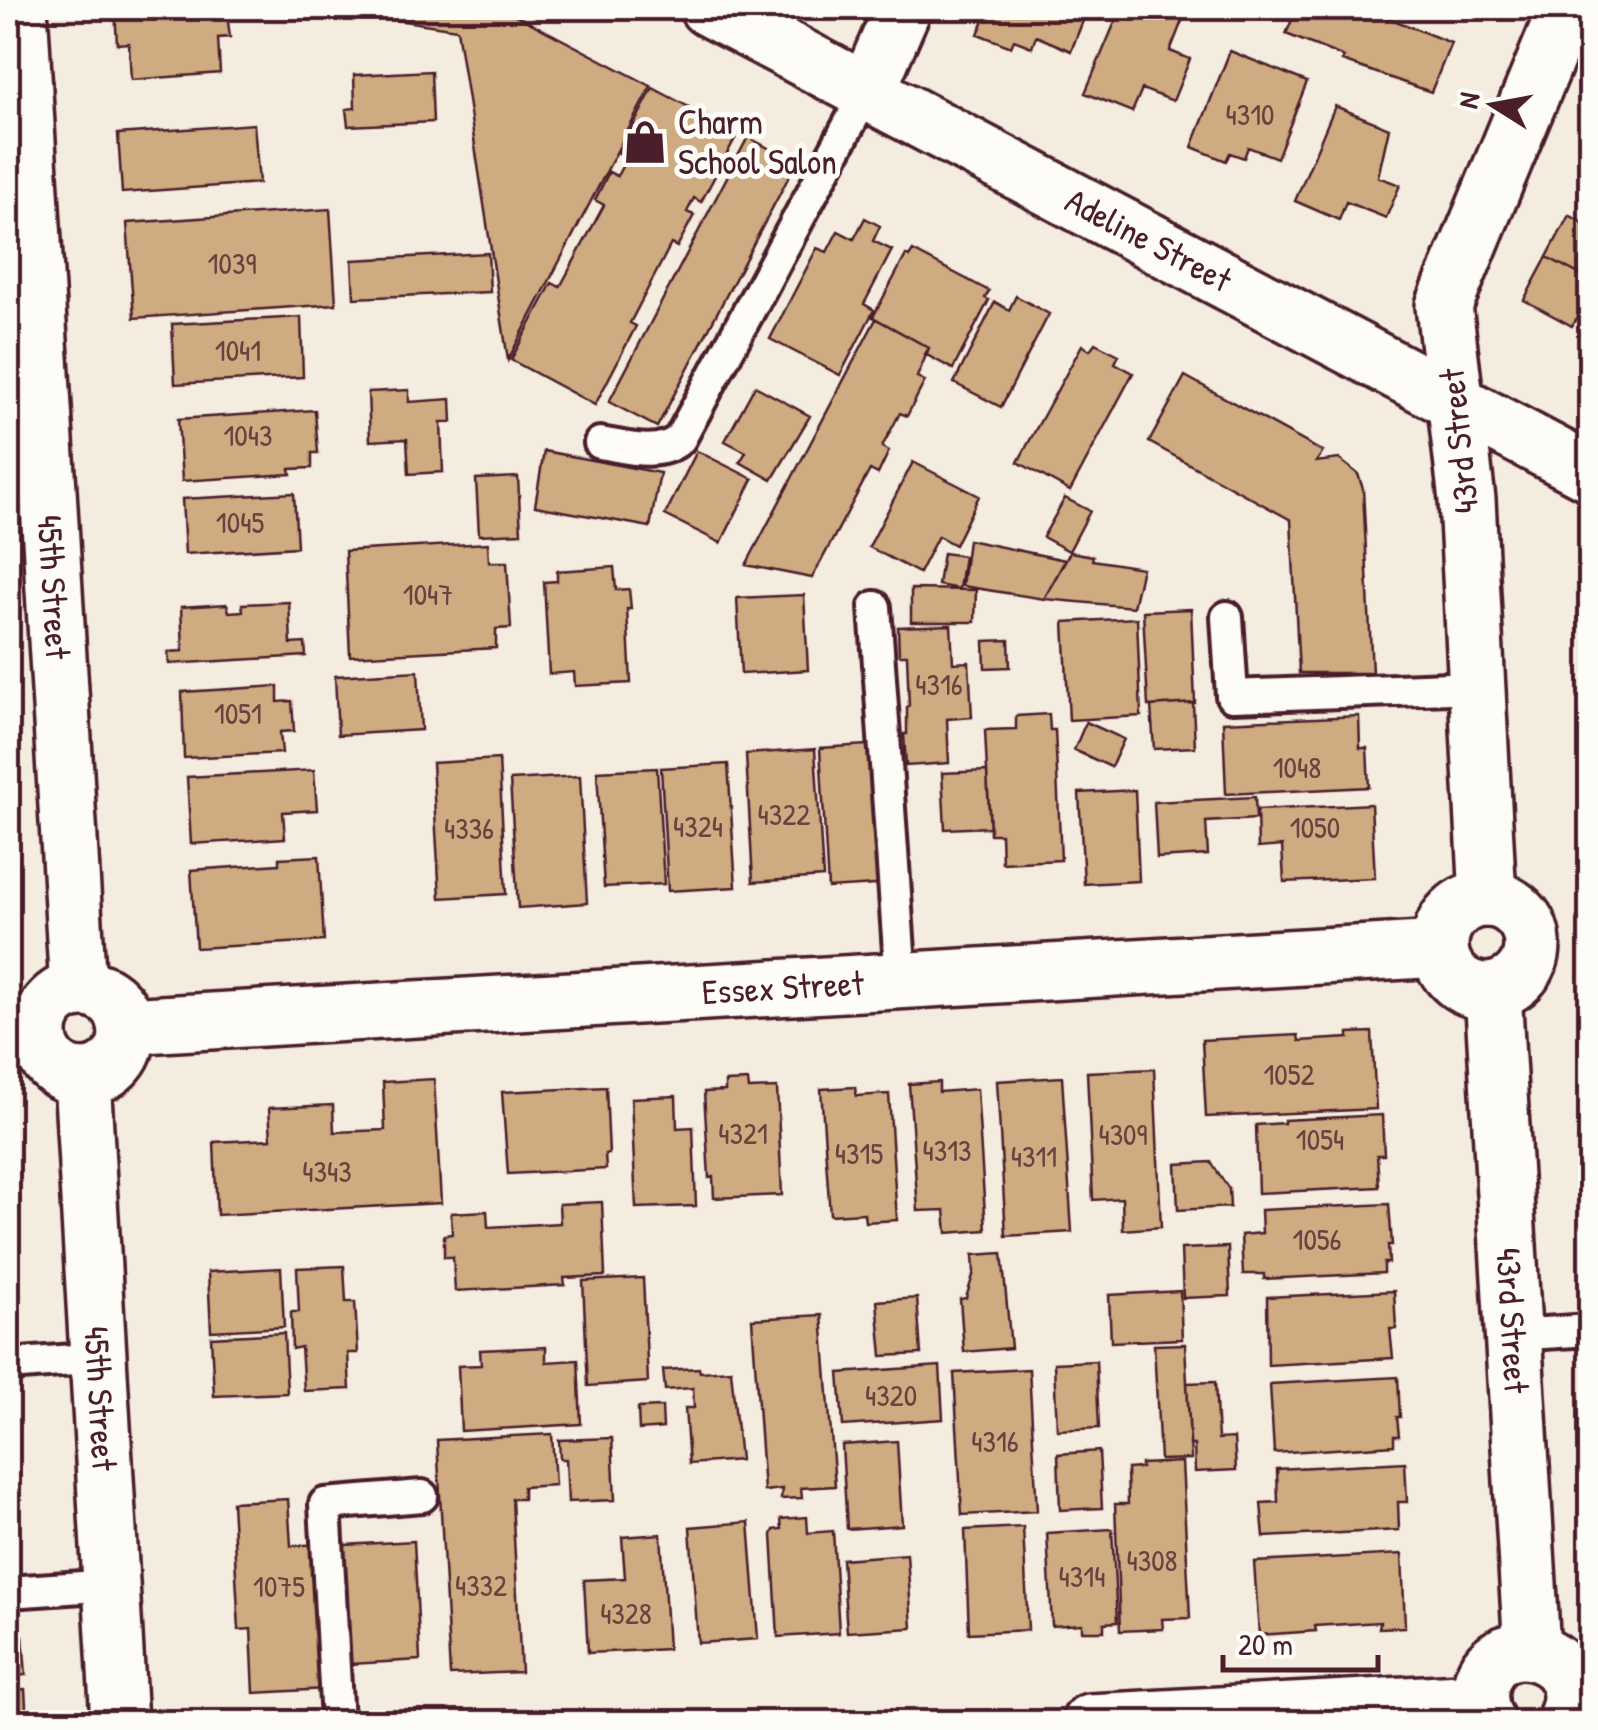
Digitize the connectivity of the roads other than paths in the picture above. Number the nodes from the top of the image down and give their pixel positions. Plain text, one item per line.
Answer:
1 (20, 8) edge
2 (708, 8) edge
3 (904, 8) edge
4 (1566, 8) edge
5 (868, 91) junction
6 (1455, 403) junction
7 (600, 443) dead end
8 (1590, 474) edge
9 (874, 607) dead end
10 (1227, 616) dead end
11 (1477, 687) junction
12 (1488, 899) junction
13 (1440, 949) junction
14 (902, 980) junction
15 (78, 989) junction
16 (1493, 991) junction
17 (126, 1026) junction
18 (82, 1077) junction
19 (1590, 1330) edge
20 (1513, 1334) junction
21 (100, 1358) junction
22 (8, 1365) edge
23 (422, 1496) dead end
24 (113, 1585) junction
25 (8, 1592) edge
26 (1532, 1651) junction
27 (1484, 1712) edge
28 (119, 1722) edge
29 (337, 1722) edge
30 (1090, 1722) edge
31 (1564, 1722) edge

1 - 15 street, 45th Street
2 - 5 street, Adeline Street
3 - 5 street
4 - 6 street, 43rd Street
5 - 6 street, Adeline Street
5 - 7 lane
6 - 8 street, Adeline Street
6 - 11 street, 43rd Street
9 - 14 lane
10 - 11 lane
11 - 12 street, 43rd Street
12 - 13 street
12 - 16 street
13 - 14 street, Essex Street
13 - 16 street
14 - 17 street, Essex Street
15 - 17 street
15 - 18 street
16 - 20 street, 43rd Street
17 - 18 street
18 - 21 street, 45th Street
19 - 20 lane
20 - 26 street, 43rd Street
21 - 22 lane
21 - 24 street, 45th Street
23 - 29 lane
24 - 25 lane
24 - 28 street, 45th Street
26 - 27 street
26 - 31 street
27 - 30 street

